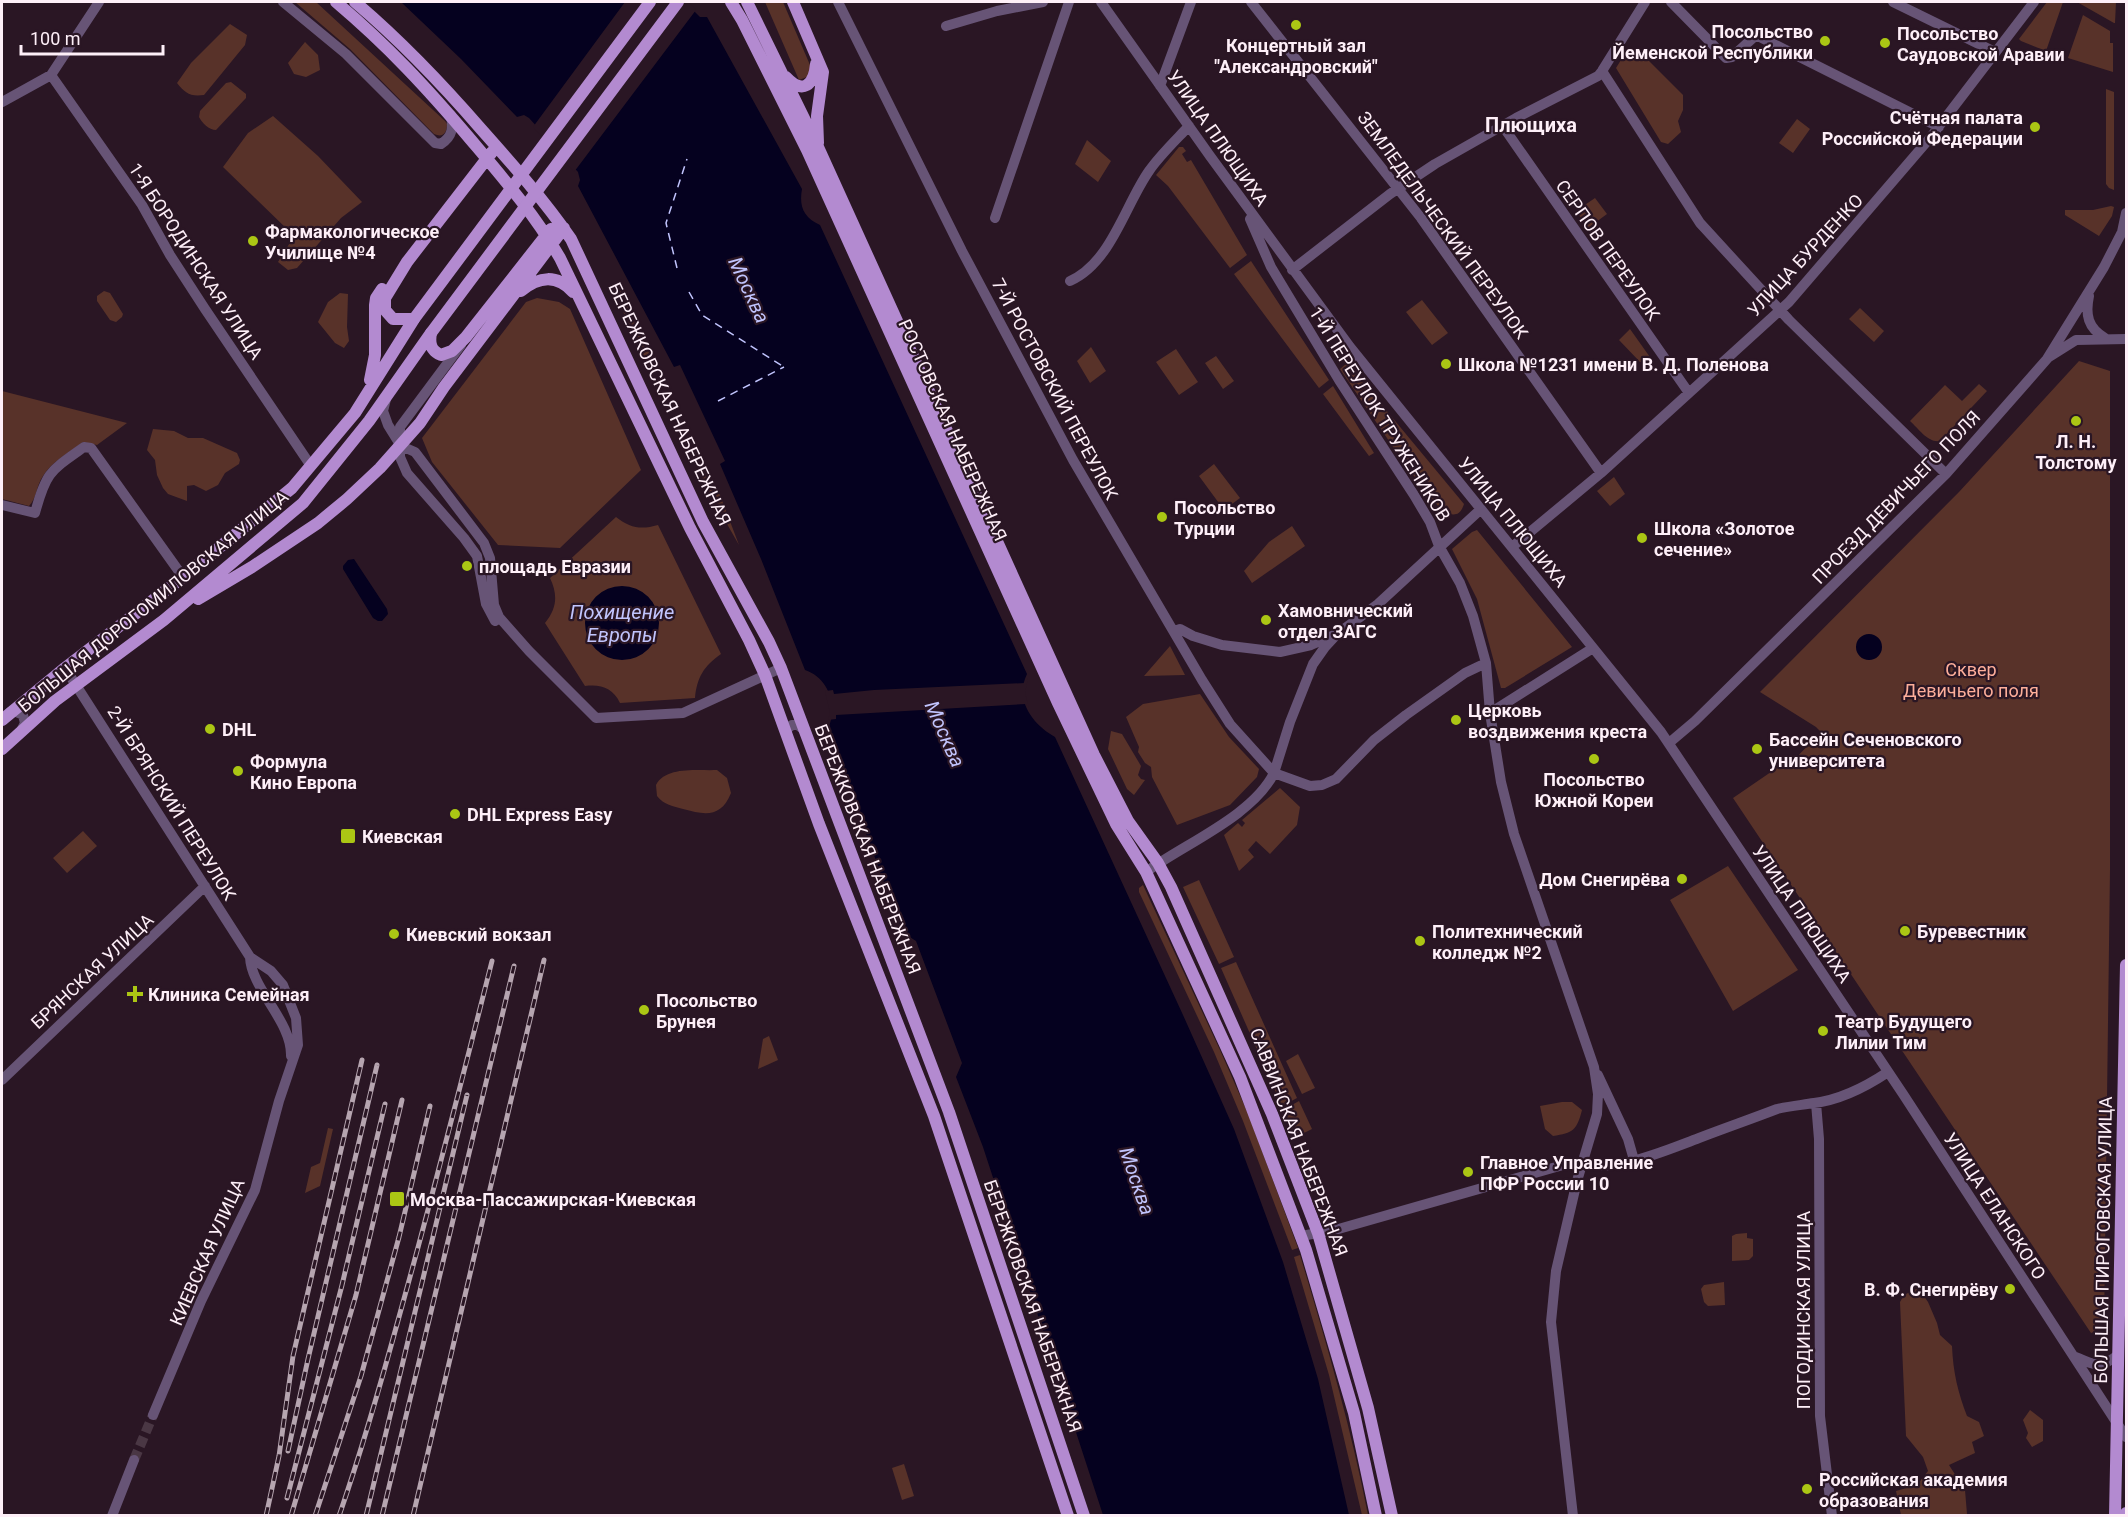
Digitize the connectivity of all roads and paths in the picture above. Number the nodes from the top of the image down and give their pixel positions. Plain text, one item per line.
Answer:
1 (99, 2) edge
2 (283, 2) edge
3 (336, 2) edge
4 (355, 2) edge
5 (650, 2) edge
6 (678, 2) edge
7 (731, 2) edge
8 (747, 2) edge
9 (793, 2) edge
10 (838, 2) edge
11 (1043, 2) edge
12 (1069, 2) edge
13 (1101, 2) edge
14 (1191, 2) edge
15 (1251, 2) edge
16 (1645, 2) edge
17 (1671, 2) edge
18 (1893, 2) edge
19 (2034, 2) edge
20 (946, 26) dead end
21 (813, 48) junction
22 (1995, 52) junction
23 (779, 68) junction
24 (1602, 71) junction
25 (51, 75) junction
26 (1160, 86) junction
27 (2, 102) edge
28 (451, 115) junction
29 (1502, 125) junction
30 (1189, 126) junction
31 (1939, 127) junction
32 (497, 146) junction
33 (818, 147) junction
34 (487, 157) junction
35 (1398, 188) junction
36 (1243, 202) junction
37 (2127, 213) edge
38 (995, 218) dead end
39 (561, 224) junction
40 (549, 239) junction
41 (407, 262) junction
42 (1292, 270) junction
43 (1070, 280) dead end
44 (2090, 293) junction
45 (507, 304) junction
46 (583, 304) junction
47 (1781, 310) junction
48 (414, 319) junction
49 (431, 333) junction
50 (466, 338) junction
51 (2107, 339) junction
52 (2127, 339) edge
53 (2047, 359) junction
54 (389, 393) junction
55 (1689, 393) junction
56 (355, 413) junction
57 (401, 446) junction
58 (311, 466) junction
59 (1601, 473) junction
60 (1946, 474) junction
61 (2, 505) edge
62 (1481, 509) junction
63 (1439, 546) junction
64 (1512, 547) junction
65 (183, 577) junction
66 (164, 620) junction
67 (1176, 634) junction
68 (1337, 634) junction
69 (1593, 648) junction
70 (530, 651) junction
71 (1486, 663) junction
72 (65, 668) junction
73 (781, 668) junction
74 (765, 675) junction
75 (76, 685) junction
76 (1490, 713) junction
77 (5, 716) edge
78 (802, 729) junction
79 (21, 730) junction
80 (787, 736) junction
81 (1669, 743) junction
82 (2, 749) edge
83 (1274, 773) junction
84 (1158, 863) junction
85 (1146, 872) junction
86 (205, 886) junction
87 (250, 957) junction
88 (2127, 965) edge
89 (283, 985) junction
90 (264, 991) junction
91 (291, 1064) junction
92 (1594, 1067) junction
93 (1888, 1072) junction
94 (2, 1080) edge
95 (1816, 1103) junction
96 (2124, 1154) edge
97 (1634, 1161) junction
98 (1583, 1167) junction
99 (1318, 1233) junction
100 (1301, 1236) junction
101 (2118, 1354) junction
102 (2076, 1357) junction
103 (153, 1415) tunnel mouth
104 (2117, 1420) junction
105 (2127, 1437) edge
106 (134, 1460) tunnel mouth
107 (112, 1515) edge
108 (1068, 1515) edge
109 (1084, 1515) edge
110 (1376, 1515) edge
111 (1392, 1515) edge
112 (1573, 1515) edge
113 (1832, 1515) edge
114 (2115, 1515) edge

1 - 25 street
2 - 28 street
3 - 28 main road, БЕРЕЖКОВСКАЯ НАБЕРЕЖНАЯ
4 - 32 main road, БЕРЕЖКОВСКАЯ НАБЕРЕЖНАЯ
5 - 48 main road, БОЛЬШАЯ ДОРОГОМИЛОВСКАЯ УЛИЦА, bridge
6 - 49 main road, БОЛЬШАЯ ДОРОГОМИЛОВСКАЯ УЛИЦА, bridge
7 - 85 main road, РОСТОВСКАЯ НАБЕРЕЖНАЯ
8 - 23 main road, РОСТОВСКАЯ НАБЕРЕЖНАЯ
9 - 21 main road
10 - 67 street, 7-Й РОСТОВСКИЙ ПЕРЕУЛОК
11 - 20 street
12 - 38 street
13 - 26 street, УЛИЦА ПЛЮЩИХА
14 - 26 street
15 - 35 street, ЗЕМЛЕДЕЛЬЧЕСКИЙ ПЕРЕУЛОК
16 - 24 street
17 - 31 street
18 - 22 street
19 - 22 street, УЛИЦА БУРДЕНКО
21 - 23 main road
21 - 33 main road
22 - 31 street, УЛИЦА БУРДЕНКО
23 - 33 main road, РОСТОВСКАЯ НАБЕРЕЖНАЯ
24 - 29 street
24 - 47 street
25 - 27 street
25 - 58 street, 1-Я БОРОДИНСКАЯ УЛИЦА
26 - 30 street, УЛИЦА ПЛЮЩИХА
28 - 34 main road, БЕРЕЖКОВСКАЯ НАБЕРЕЖНАЯ
29 - 35 street
29 - 55 street, СЕРПОВ ПЕРЕУЛОК
30 - 36 street, УЛИЦА ПЛЮЩИХА
30 - 43 street
31 - 47 street, УЛИЦА БУРДЕНКО
32 - 34 main road
32 - 39 main road, БЕРЕЖКОВСКАЯ НАБЕРЕЖНАЯ
33 - 84 main road, РОСТОВСКАЯ НАБЕРЕЖНАЯ
34 - 40 main road, БЕРЕЖКОВСКАЯ НАБЕРЕЖНАЯ
34 - 41 main road
35 - 42 street
35 - 59 street, ЗЕМЛЕДЕЛЬЧЕСКИЙ ПЕРЕУЛОК
36 - 42 street, УЛИЦА ПЛЮЩИХА
36 - 63 street, 1-Й ПЕРЕУЛОК ТРУЖЕНИКОВ
37 - 44 street, ПРОЕЗД ДЕВИЧЬЕГО ПОЛЯ
39 - 40 main road
39 - 73 main road, БЕРЕЖКОВСКАЯ НАБЕРЕЖНАЯ
40 - 45 main road
40 - 46 main road, БЕРЕЖКОВСКАЯ НАБЕРЕЖНАЯ
40 - 50 main road
41 - 48 main road
41 - 56 main road
42 - 62 street, УЛИЦА ПЛЮЩИХА
44 - 51 street
44 - 53 street, ПРОЕЗД ДЕВИЧЬЕГО ПОЛЯ
45 - 46 main road
45 - 57 main road
46 - 74 main road, БЕРЕЖКОВСКАЯ НАБЕРЕЖНАЯ
47 - 55 street, УЛИЦА БУРДЕНКО
47 - 60 street
48 - 56 main road, БОЛЬШАЯ ДОРОГОМИЛОВСКАЯ УЛИЦА
49 - 50 main road
49 - 54 main road, БОЛЬШАЯ ДОРОГОМИЛОВСКАЯ УЛИЦА
50 - 57 street
51 - 52 street
51 - 53 street
53 - 60 street, ПРОЕЗД ДЕВИЧЬЕГО ПОЛЯ
54 - 57 street
54 - 66 main road, БОЛЬШАЯ ДОРОГОМИЛОВСКАЯ УЛИЦА
55 - 59 street, УЛИЦА БУРДЕНКО
56 - 58 main road, БОЛЬШАЯ ДОРОГОМИЛОВСКАЯ УЛИЦА
57 - 66 main road
57 - 70 street
57 - 70 street
58 - 65 main road, БОЛЬШАЯ ДОРОГОМИЛОВСКАЯ УЛИЦА
59 - 64 street, УЛИЦА БУРДЕНКО
60 - 81 street, ПРОЕЗД ДЕВИЧЬЕГО ПОЛЯ
61 - 65 street
62 - 63 street
62 - 64 street, УЛИЦА ПЛЮЩИХА
63 - 68 street
63 - 71 street, 1-Й ПЕРЕУЛОК ТРУЖЕНИКОВ
64 - 69 street, УЛИЦА ПЛЮЩИХА
65 - 72 main road, БОЛЬШАЯ ДОРОГОМИЛОВСКАЯ УЛИЦА
66 - 75 main road, БОЛЬШАЯ ДОРОГОМИЛОВСКАЯ УЛИЦА
67 - 68 street
67 - 83 street, 7-Й РОСТОВСКИЙ ПЕРЕУЛОК
68 - 83 street
69 - 76 street
69 - 81 street, УЛИЦА ПЛЮЩИХА
70 - 74 street
71 - 76 street, 1-Й ПЕРЕУЛОК ТРУЖЕНИКОВ
71 - 83 street
72 - 75 street, 2-Й БРЯНСКИЙ ПЕРЕУЛОК
72 - 77 main road, БОЛЬШАЯ ДОРОГОМИЛОВСКАЯ УЛИЦА
73 - 74 street
73 - 78 main road, БЕРЕЖКОВСКАЯ НАБЕРЕЖНАЯ
74 - 80 main road, БЕРЕЖКОВСКАЯ НАБЕРЕЖНАЯ
75 - 79 main road, БОЛЬШАЯ ДОРОГОМИЛОВСКАЯ УЛИЦА
75 - 86 street, 2-Й БРЯНСКИЙ ПЕРЕУЛОК
76 - 92 street, 1-Й ПЕРЕУЛОК ТРУЖЕНИКОВ
77 - 79 street
78 - 80 street
78 - 109 main road, БЕРЕЖКОВСКАЯ НАБЕРЕЖНАЯ
79 - 82 main road, БОЛЬШАЯ ДОРОГОМИЛОВСКАЯ УЛИЦА
80 - 108 main road, БЕРЕЖКОВСКАЯ НАБЕРЕЖНАЯ
81 - 93 street, УЛИЦА ПЛЮЩИХА
83 - 84 street
84 - 85 street
84 - 99 main road, САВВИНСКАЯ НАБЕРЕЖНАЯ
85 - 100 main road, САВВИНСКАЯ НАБЕРЕЖНАЯ
86 - 87 street, 2-Й БРЯНСКИЙ ПЕРЕУЛОК
86 - 94 street, БРЯНСКАЯ УЛИЦА
87 - 89 street, 2-Й БРЯНСКИЙ ПЕРЕУЛОК
87 - 90 street, 2-Й БРЯНСКИЙ ПЕРЕУЛОК
88 - 96 main road, БОЛЬШАЯ ПИРОГОВСКАЯ УЛИЦА
89 - 90 street
89 - 91 street, 2-Й БРЯНСКИЙ ПЕРЕУЛОК
90 - 91 street, 2-Й БРЯНСКИЙ ПЕРЕУЛОК
91 - 103 street, КИЕВСКАЯ УЛИЦА
92 - 97 street
92 - 98 street, 1-Й ПЕРЕУЛОК ТРУЖЕНИКОВ
93 - 95 street
93 - 102 street, УЛИЦА ЕЛАНСКОГО
95 - 97 street
95 - 113 street, ПОГОДИНСКАЯ УЛИЦА
96 - 101 main road, БОЛЬШАЯ ПИРОГОВСКАЯ УЛИЦА
97 - 98 street
98 - 99 street
98 - 112 street, 1-Й ПЕРЕУЛОК ТРУЖЕНИКОВ
99 - 100 street
99 - 111 main road, САВВИНСКАЯ НАБЕРЕЖНАЯ
100 - 110 main road, САВВИНСКАЯ НАБЕРЕЖНАЯ
101 - 102 street
101 - 104 main road, БОЛЬШАЯ ПИРОГОВСКАЯ УЛИЦА
102 - 104 street, УЛИЦА ЕЛАНСКОГО
104 - 105 street, УЛИЦА ЕЛАНСКОГО
104 - 114 main road, БОЛЬШАЯ ПИРОГОВСКАЯ УЛИЦА
106 - 107 street

